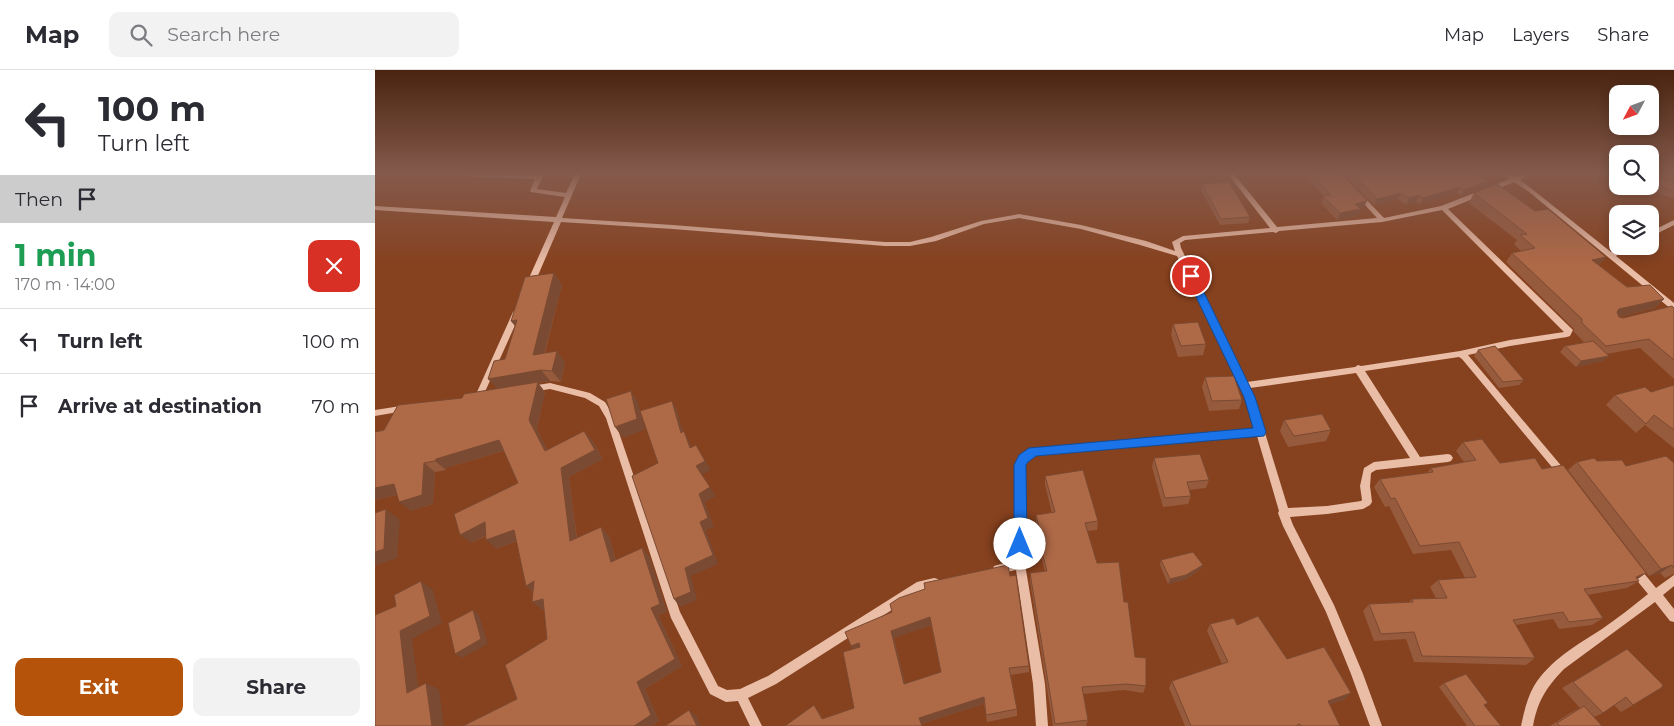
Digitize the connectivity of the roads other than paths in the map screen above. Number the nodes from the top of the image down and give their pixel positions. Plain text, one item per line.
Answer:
1 (563, 205) edge
2 (1255, 205) edge
3 (1368, 205) edge
4 (1452, 205) edge
5 (1549, 205) edge
6 (375, 208) edge
7 (1443, 208) junction
8 (557, 219) junction
9 (1382, 220) junction
10 (1672, 226) edge
11 (1276, 231) junction
12 (1659, 231) edge
13 (1609, 253) edge
14 (1181, 255) junction
15 (1612, 255) edge
16 (524, 297) edge
17 (520, 306) edge
18 (1671, 309) edge
19 (1460, 354) junction
20 (1358, 368) junction
21 (1245, 386) junction
22 (523, 391) edge
23 (489, 396) edge
24 (470, 400) joint
25 (415, 407) edge
26 (375, 412) edge
27 (1260, 432) junction
28 (1448, 458) dead end
29 (1417, 461) junction
30 (1568, 481) edge
31 (1283, 513) junction
32 (1020, 564) junction
33 (1630, 564) edge
34 (984, 572) edge
35 (948, 580) edge
36 (1674, 580) edge
37 (1654, 595) junction
38 (1674, 617) edge
39 (741, 696) junction
40 (756, 726) edge
41 (1042, 726) edge
42 (1376, 726) edge
43 (1527, 726) edge

1 - 8 street
2 - 11 street
3 - 9 street
4 - 7 street
5 - 13 street
6 - 8 street
7 - 9 street
7 - 19 street
8 - 14 street
8 - 16 street
9 - 11 street
10 - 12 street
11 - 14 street
14 - 21 street
15 - 18 street
17 - 24 street
19 - 20 street
19 - 30 street
20 - 21 street
20 - 29 street
21 - 27 street
22 - 39 street
23 - 24 street
25 - 26 street
27 - 31 street
27 - 32 street
28 - 29 street
29 - 31 street
31 - 42 street
32 - 34 street
32 - 41 street
33 - 37 street
35 - 39 street
36 - 37 street
37 - 38 street
37 - 43 street
39 - 40 street

